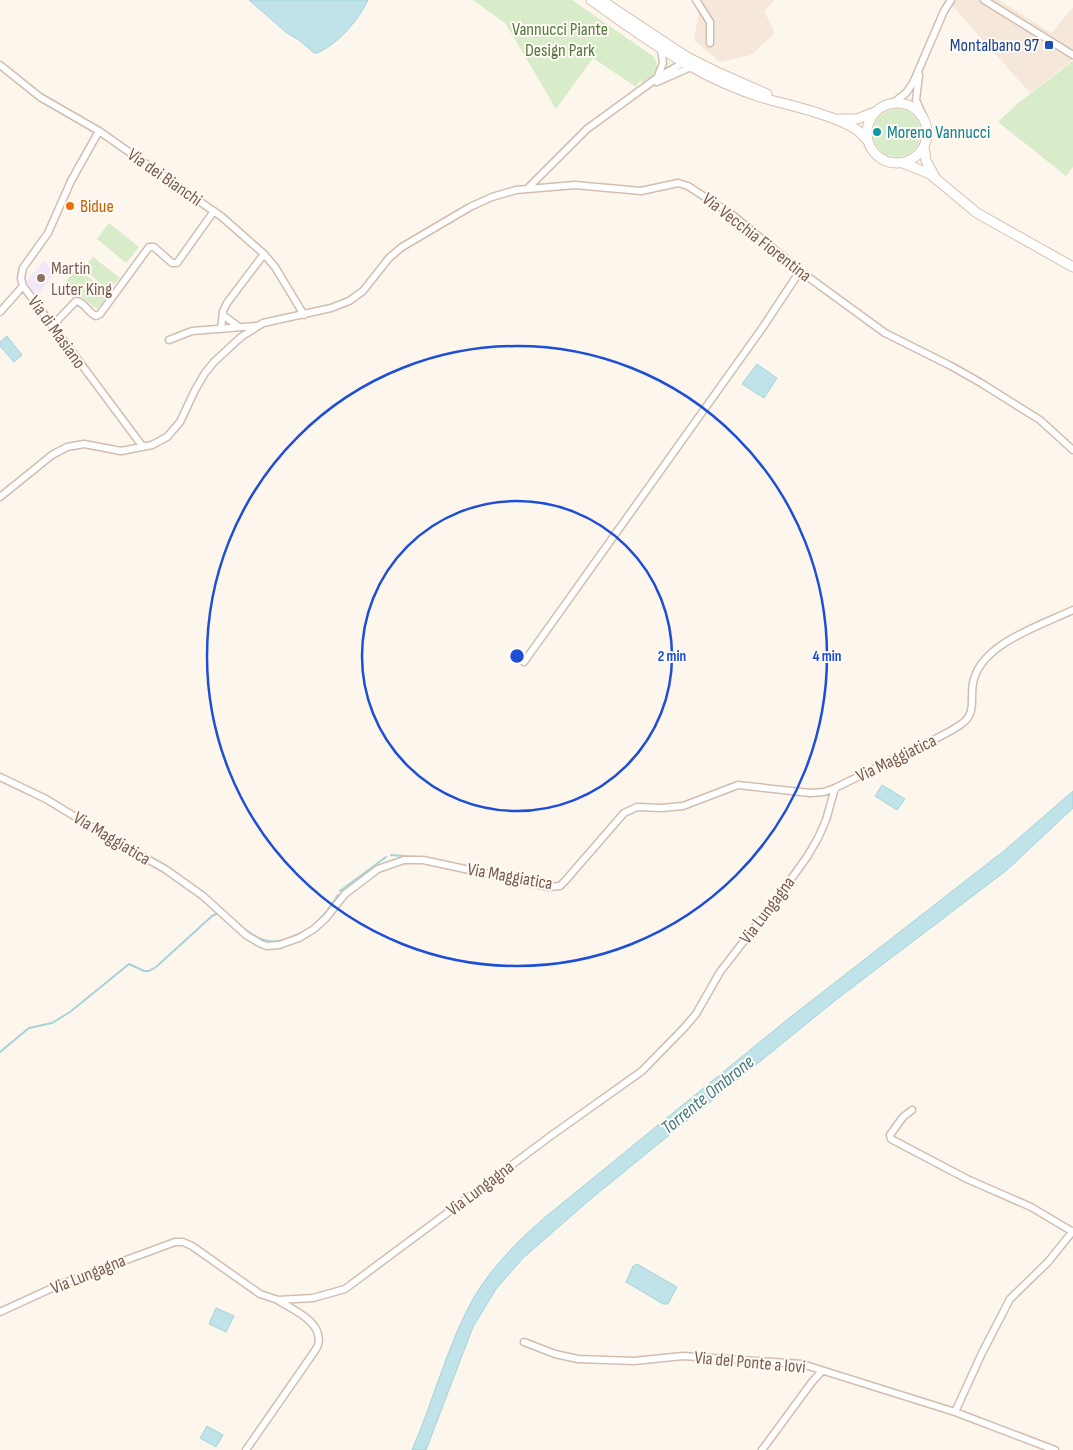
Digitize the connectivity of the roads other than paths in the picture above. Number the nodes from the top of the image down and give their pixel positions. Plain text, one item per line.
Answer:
1 (591, 0) edge
2 (601, 0) edge
3 (696, 0) edge
4 (944, 0) edge
5 (951, 0) edge
6 (984, 0) edge
7 (944, 11) junction
8 (710, 43) dead end
9 (661, 48) junction
10 (1073, 55) edge
11 (682, 62) junction
12 (693, 64) junction
13 (921, 64) junction
14 (0, 65) edge
15 (657, 78) junction
16 (638, 91) junction
17 (893, 103) junction
18 (877, 110) junction
19 (829, 118) junction
20 (924, 118) junction
21 (99, 131) junction
22 (868, 141) junction
23 (924, 147) junction
24 (904, 163) junction
25 (936, 179) junction
26 (528, 188) junction
27 (214, 211) junction
28 (264, 254) junction
29 (1073, 266) edge
30 (800, 271) junction
31 (23, 286) junction
32 (0, 312) edge
33 (223, 315) junction
34 (304, 315) junction
35 (52, 326) junction
36 (258, 326) junction
37 (239, 327) junction
38 (221, 329) junction
39 (169, 340) dead end
40 (143, 447) junction
41 (1073, 450) edge
42 (0, 497) edge
43 (1073, 610) edge
44 (524, 662) dead end
45 (0, 776) edge
46 (835, 788) junction
47 (912, 1110) dead end
48 (1073, 1232) edge
49 (278, 1300) junction
50 (0, 1312) edge
51 (524, 1342) dead end
52 (822, 1371) junction
53 (955, 1412) junction
54 (246, 1450) edge
55 (762, 1450) edge
56 (1055, 1450) edge

1 - 9 main road
2 - 12 main road
3 - 8 street
4 - 7 street
5 - 7 street
6 - 10 street
7 - 13 street
9 - 11 main road
9 - 15 street
11 - 12 main road
11 - 15 street
12 - 16 street
12 - 19 main road
13 - 17 street
13 - 20 street
14 - 21 street, Via dei Bianchi
15 - 16 street
16 - 26 street
17 - 18 main road
17 - 20 main road
18 - 19 main road
18 - 22 main road
19 - 22 main road
20 - 23 main road
21 - 27 street, Via dei Bianchi
21 - 31 street, Via di Masiano
22 - 24 main road
23 - 24 main road
23 - 25 main road
24 - 25 main road
25 - 29 main road
26 - 30 street, Via Vecchia Fiorentina
26 - 34 street, Via Vecchia Fiorentina
27 - 28 street, Via dei Bianchi
27 - 35 street
28 - 33 street
28 - 34 street, Via dei Bianchi
30 - 41 street, Via Vecchia Fiorentina
30 - 44 street
31 - 32 street
31 - 35 street, Via di Masiano
33 - 37 street
33 - 38 street
34 - 36 street, Via Vecchia Fiorentina
35 - 40 street, Via di Masiano
36 - 37 street
36 - 40 street, Via Vecchia Fiorentina
37 - 38 street
38 - 39 street
40 - 42 street, Via Vecchia Fiorentina
43 - 46 street, Via Maggiatica
45 - 46 street, Via Maggiatica
46 - 49 street, Via Lungagna
47 - 48 street
48 - 53 street
49 - 50 street, Via Lungagna
49 - 54 street
51 - 52 street, Via del Ponte a Iovi
52 - 53 street, Via del Ponte a Iovi
52 - 55 street
53 - 56 street, Via del Ponte a Iovi

